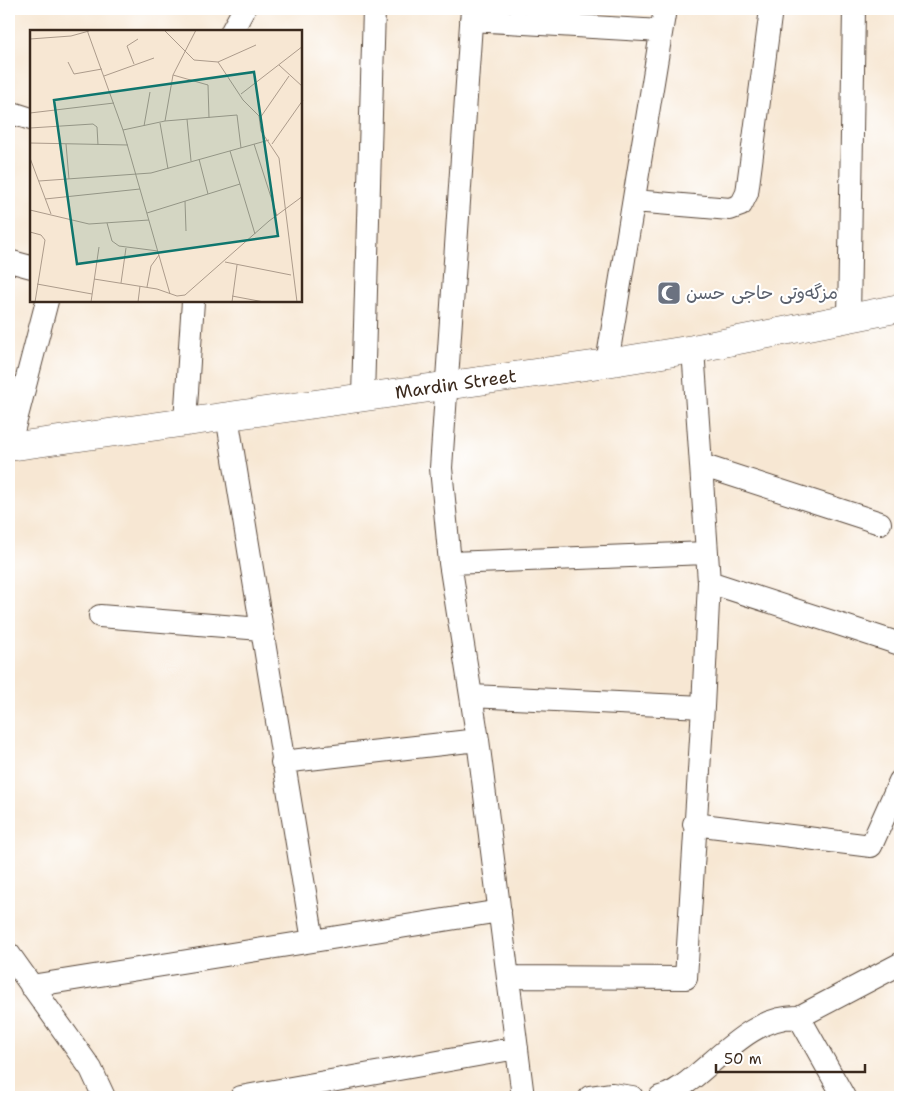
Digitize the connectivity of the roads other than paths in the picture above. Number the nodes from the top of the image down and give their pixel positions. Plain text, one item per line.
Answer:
1 (244, 9) edge
2 (374, 9) edge
3 (665, 9) edge
4 (771, 9) edge
5 (854, 9) edge
6 (471, 14) edge
7 (233, 30) edge
8 (661, 31) junction
9 (9, 112) edge
10 (30, 119) edge
11 (634, 201) junction
12 (9, 261) edge
13 (30, 267) edge
14 (47, 302) edge
15 (193, 302) edge
16 (900, 308) edge
17 (848, 319) junction
18 (693, 349) junction
19 (607, 363) junction
20 (446, 385) junction
21 (363, 396) junction
22 (227, 416) junction
23 (184, 422) junction
24 (9, 447) edge
25 (701, 466) junction
26 (880, 523) dead end
27 (706, 553) junction
28 (450, 563) junction
29 (709, 582) junction
30 (100, 616) dead end
31 (261, 629) junction
32 (900, 644) edge
33 (471, 696) junction
34 (703, 707) junction
35 (478, 740) junction
36 (282, 762) junction
37 (900, 781) edge
38 (694, 824) junction
39 (500, 911) junction
40 (313, 941) junction
41 (9, 954) edge
42 (900, 964) edge
43 (508, 977) junction
44 (31, 986) junction
45 (798, 1017) junction
46 (517, 1048) junction
47 (104, 1097) edge
48 (241, 1097) edge
49 (523, 1097) edge
50 (590, 1097) edge
51 (632, 1097) edge
52 (660, 1097) edge
53 (844, 1097) edge

1 - 7 street
2 - 21 street
3 - 8 street
4 - 11 street
5 - 17 street
6 - 8 street
6 - 20 street
8 - 11 street
9 - 10 street
11 - 19 street
12 - 13 street
14 - 24 street
15 - 23 street
16 - 17 street, Mardin Street
17 - 18 street, Mardin Street
18 - 19 street, Mardin Street
18 - 25 street
19 - 20 street, Mardin Street
20 - 21 street, Mardin Street
20 - 28 street
21 - 22 street, Mardin Street
22 - 23 street, Mardin Street
22 - 31 street
23 - 24 street, Mardin Street
25 - 26 street
25 - 27 street
27 - 28 street
27 - 29 street
28 - 33 street
29 - 32 street
29 - 34 street
30 - 31 street
31 - 36 street
33 - 34 street
33 - 35 street
34 - 38 street
35 - 36 street
35 - 39 street
36 - 40 street
37 - 38 street
38 - 43 street
39 - 40 street
39 - 43 street
40 - 44 street
41 - 44 street
42 - 45 street
43 - 46 street
44 - 47 street
45 - 52 street
45 - 53 street
46 - 48 street
46 - 49 street
50 - 51 street

